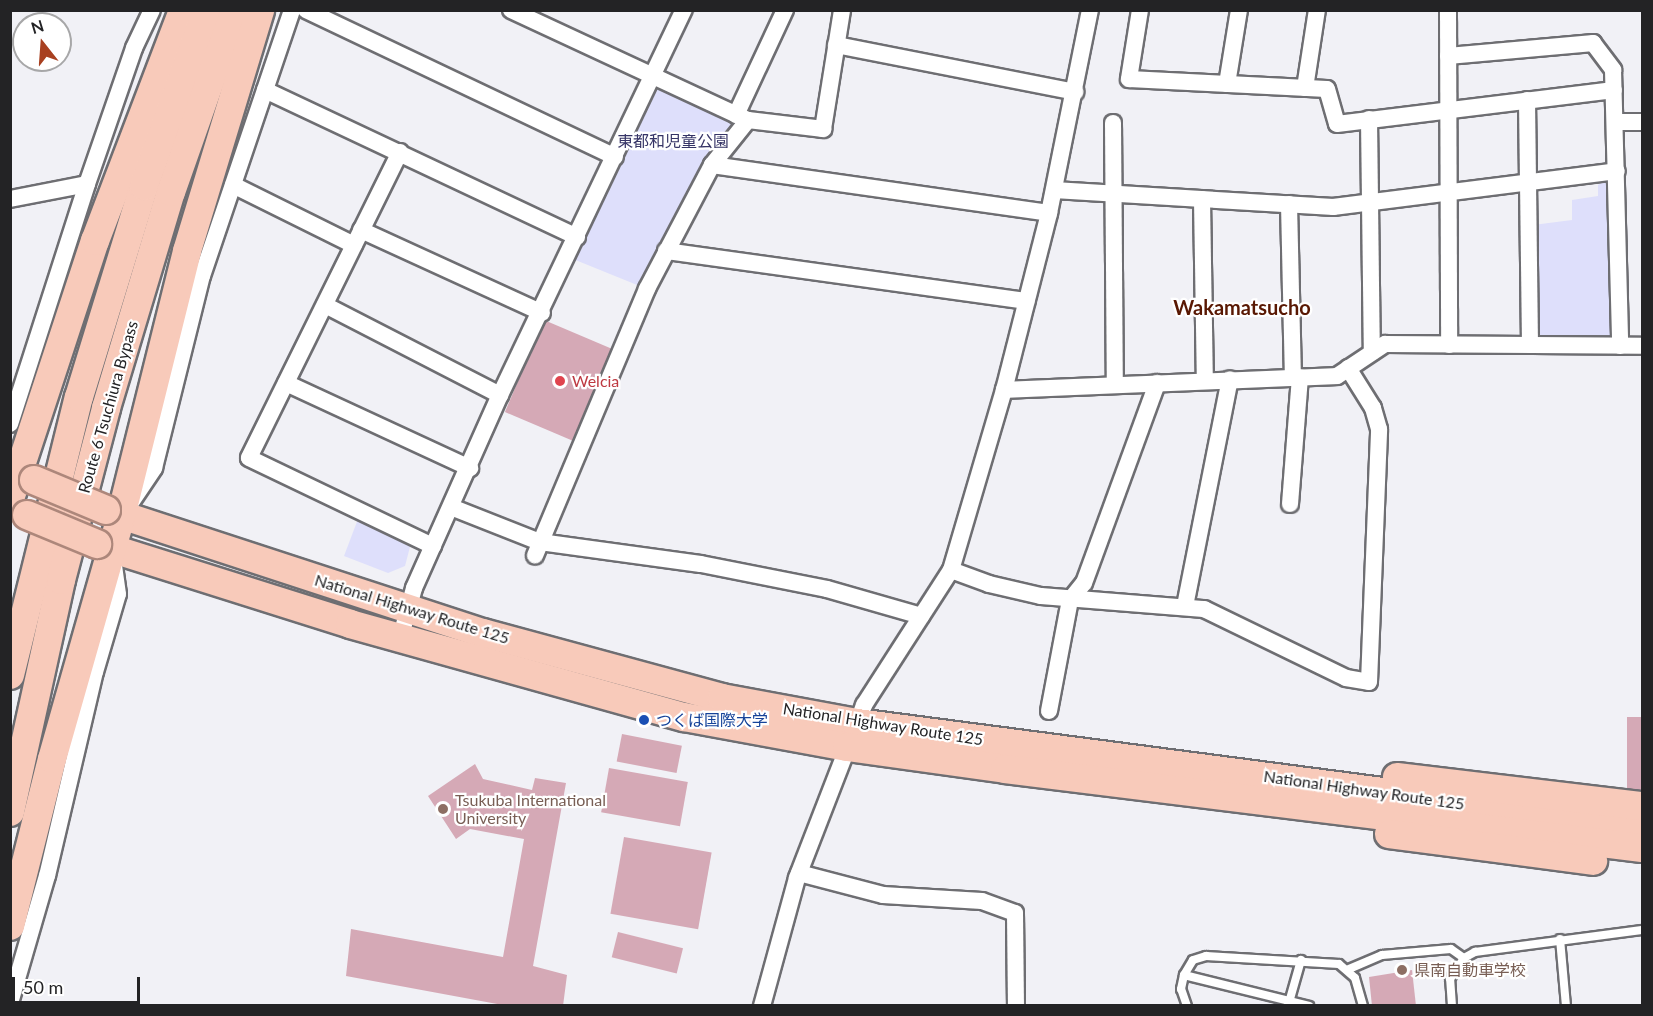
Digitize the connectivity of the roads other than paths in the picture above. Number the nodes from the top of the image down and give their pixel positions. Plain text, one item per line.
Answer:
1 (152, 10) edge
2 (183, 10) edge
3 (207, 10) edge
4 (235, 10) edge
5 (260, 10) edge
6 (292, 10) edge
7 (306, 10) edge
8 (511, 10) edge
9 (684, 10) edge
10 (785, 10) edge
11 (842, 10) edge
12 (1090, 10) edge
13 (1140, 10) edge
14 (1239, 10) edge
15 (1317, 10) edge
16 (1448, 10) edge
17 (836, 45) junction
18 (1448, 56) junction
19 (653, 76) junction
20 (1227, 84) junction
21 (1305, 88) junction
22 (265, 90) junction
23 (1614, 90) junction
24 (1076, 92) junction
25 (1527, 100) junction
26 (1448, 109) junction
27 (742, 117) junction
28 (1369, 119) junction
29 (1616, 122) junction
30 (1642, 122) edge
31 (1113, 123) dead end
32 (400, 152) junction
33 (615, 156) junction
34 (712, 165) junction
35 (1617, 171) junction
36 (1528, 183) junction
37 (87, 184) junction
38 (232, 185) junction
39 (1054, 190) junction
40 (1447, 192) junction
41 (1114, 194) junction
42 (10, 199) edge
43 (1202, 199) junction
44 (1370, 202) junction
45 (1289, 204) junction
46 (1049, 213) junction
47 (577, 237) junction
48 (357, 238) junction
49 (666, 251) junction
50 (1027, 301) junction
51 (325, 305) junction
52 (542, 313) junction
53 (1449, 345) junction
54 (1530, 345) junction
55 (1620, 346) junction
56 (1642, 346) edge
57 (1372, 352) junction
58 (1348, 368) junction
59 (1297, 377) junction
60 (1230, 379) junction
61 (1205, 380) junction
62 (286, 383) junction
63 (1157, 383) junction
64 (16, 384) edge
65 (1115, 385) junction
66 (1004, 390) junction
67 (500, 395) junction
68 (10, 424) edge
69 (10, 447) edge
70 (470, 468) junction
71 (18, 491) edge
72 (1290, 504) dead end
73 (452, 507) junction
74 (114, 513) junction
75 (433, 546) junction
76 (104, 547) junction
77 (537, 548) junction
78 (951, 570) junction
79 (1070, 600) junction
80 (1185, 606) junction
81 (408, 608) junction
82 (921, 616) junction
83 (400, 639) junction
84 (10, 675) edge
85 (1049, 711) dead end
86 (852, 735) junction
87 (1108, 755) junction
88 (1088, 778) junction
89 (1642, 806) edge
90 (10, 812) edge
91 (1642, 826) edge
92 (1642, 848) edge
93 (1642, 867) edge
94 (800, 873) junction
95 (10, 926) edge
96 (1642, 930) edge
97 (1560, 939) junction
98 (1464, 958) junction
99 (1301, 960) junction
100 (1349, 969) junction
101 (1184, 975) junction
102 (10, 1002) edge
103 (1289, 1003) edge
104 (762, 1005) edge
105 (1016, 1005) edge
106 (1187, 1005) edge
107 (1310, 1005) edge
108 (1364, 1005) edge
109 (1452, 1005) edge
110 (1566, 1005) edge

1 - 37 street
2 - 71 highway
3 - 84 highway, Route 6 Tsuchiura Bypass
4 - 90 highway, Route 6 Tsuchiura Bypass
5 - 74 highway
6 - 22 street
7 - 33 street
8 - 19 street
9 - 19 street
10 - 27 street
11 - 17 street
12 - 24 street
13 - 20 street
14 - 20 street
15 - 21 street
16 - 18 street
17 - 24 street
17 - 27 street
18 - 23 street
18 - 26 street
19 - 27 street
19 - 33 street
20 - 21 street
21 - 28 street
22 - 32 street
22 - 38 street
23 - 25 street
23 - 29 street
24 - 39 street
25 - 26 street
25 - 36 street
26 - 28 street
26 - 40 street
27 - 34 street
28 - 44 street
29 - 30 street
29 - 35 street
31 - 41 street
32 - 47 street
32 - 48 street
33 - 47 street
34 - 46 street
34 - 49 street
35 - 36 street
35 - 55 street
36 - 40 street
36 - 54 street
37 - 42 street
37 - 64 street
38 - 48 street
38 - 74 street
39 - 41 street
39 - 46 street
40 - 44 street
40 - 53 street
41 - 43 street
41 - 65 street
43 - 45 street
43 - 61 street
44 - 45 street
44 - 57 street
45 - 59 street
46 - 50 street
47 - 52 street
48 - 51 street
48 - 52 street
49 - 50 street
49 - 77 street
50 - 66 street
51 - 62 street
51 - 67 street
52 - 67 street
53 - 54 street
53 - 57 street
54 - 55 street
55 - 56 street
57 - 58 street
58 - 59 street
58 - 80 street
59 - 60 street
59 - 72 street
60 - 61 street
60 - 80 street
61 - 63 street
62 - 70 street
62 - 75 street
63 - 65 street
63 - 79 street
64 - 68 street
65 - 66 street
66 - 78 street
67 - 70 street
69 - 71 street
70 - 73 street
71 - 74 highway, National Highway Route 125, bridge
71 - 76 highway, National Highway Route 125, bridge
73 - 75 street
73 - 77 street
74 - 76 highway
74 - 81 highway, National Highway Route 125
75 - 81 street
76 - 83 highway, National Highway Route 125
76 - 95 highway
76 - 102 street
77 - 82 street
78 - 79 street
78 - 82 street
79 - 80 street
79 - 85 street
81 - 83 street
81 - 86 highway, National Highway Route 125
82 - 86 street
83 - 86 highway, National Highway Route 125
86 - 87 highway, National Highway Route 125
86 - 88 highway, National Highway Route 125
86 - 94 street
87 - 89 highway
87 - 91 highway, National Highway Route 125
88 - 92 highway, National Highway Route 125
88 - 93 highway
94 - 104 street
94 - 105 street
96 - 97 lane
97 - 98 lane
97 - 110 lane
98 - 100 lane
98 - 109 lane
99 - 100 lane
99 - 101 lane
99 - 103 lane
100 - 108 lane
101 - 103 lane
101 - 106 lane
103 - 107 lane

